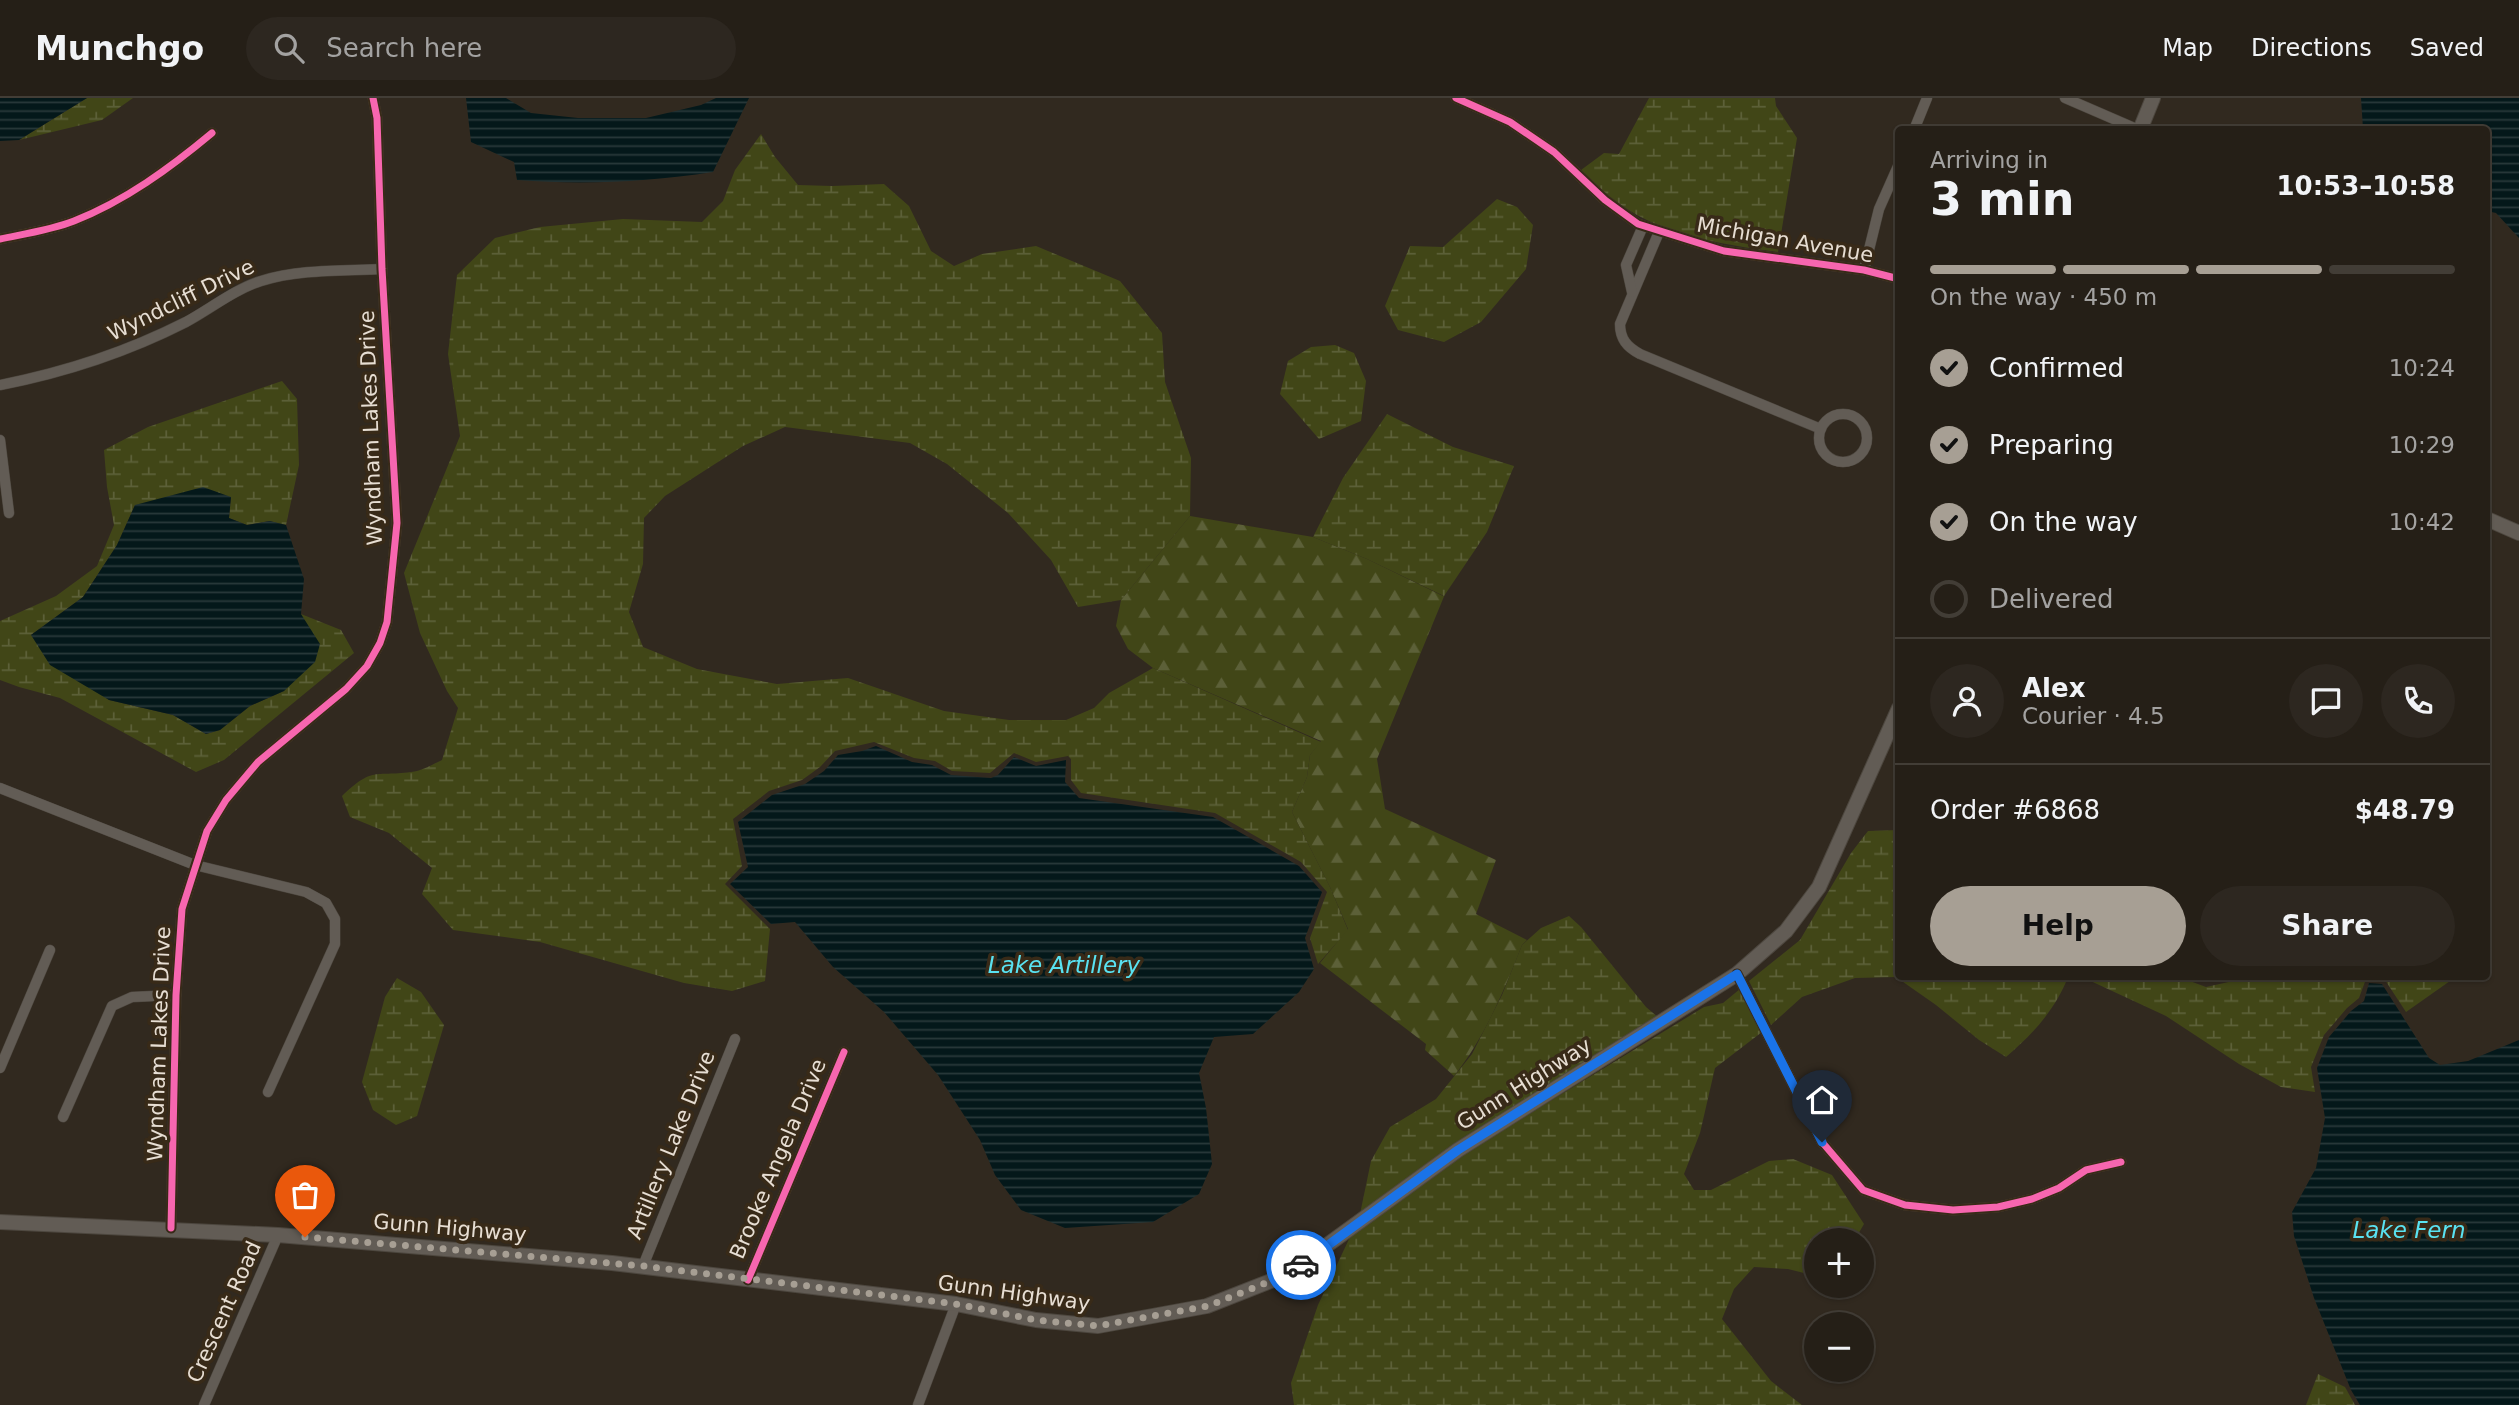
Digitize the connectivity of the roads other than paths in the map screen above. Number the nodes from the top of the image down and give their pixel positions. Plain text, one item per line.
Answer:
1 (373, 98) edge
2 (1456, 98) edge
3 (1927, 98) edge
4 (2065, 98) edge
5 (2153, 98) edge
6 (1916, 126) edge
7 (2130, 126) edge
8 (2141, 126) edge
9 (212, 133) dead end
10 (1895, 173) edge
11 (1643, 226) junction
12 (1660, 232) junction
13 (0, 239) edge
14 (383, 269) junction
15 (1864, 270) junction
16 (1895, 278) edge
17 (1632, 292) junction
18 (0, 385) edge
19 (1821, 429) junction
20 (0, 440) edge
21 (9, 513) dead end
22 (2490, 520) edge
23 (2519, 533) edge
24 (1895, 717) edge
25 (0, 789) edge
26 (195, 865) junction
27 (50, 950) dead end
28 (1737, 974) junction
29 (176, 995) junction
30 (736, 1039) dead end
31 (844, 1052) dead end
32 (0, 1068) edge
33 (268, 1091) dead end
34 (64, 1117) dead end
35 (2121, 1162) dead end
36 (0, 1222) edge
37 (171, 1228) junction
38 (278, 1235) junction
39 (643, 1266) junction
40 (748, 1280) junction
41 (956, 1304) junction
42 (204, 1405) edge
43 (918, 1405) edge

1 - 14 street, Wyndham Lakes Drive
2 - 11 street, Michigan Avenue
3 - 6 street
4 - 7 street
5 - 8 main road
9 - 13 street
10 - 15 street
11 - 12 street, Michigan Avenue
11 - 17 street
12 - 15 street, Michigan Avenue
12 - 17 street
14 - 18 street, Wyndcliff Drive
14 - 26 street, Wyndham Lakes Drive
15 - 16 street, Michigan Avenue
17 - 19 street
19 - 19 street
20 - 21 street
22 - 23 main road
24 - 28 main road, Gunn Highway
25 - 26 street
26 - 29 street, Wyndham Lakes Drive
26 - 33 street
27 - 32 street
28 - 35 street
28 - 41 main road, Gunn Highway
29 - 34 street
29 - 37 street, Wyndham Lakes Drive
30 - 39 street, Artillery Lake Drive
31 - 40 street, Brooke Angela Drive
36 - 37 main road, Gunn Highway
37 - 38 main road, Gunn Highway
38 - 39 main road, Gunn Highway
38 - 42 street, Crescent Road
39 - 40 main road, Gunn Highway
40 - 41 main road, Gunn Highway
41 - 43 street

